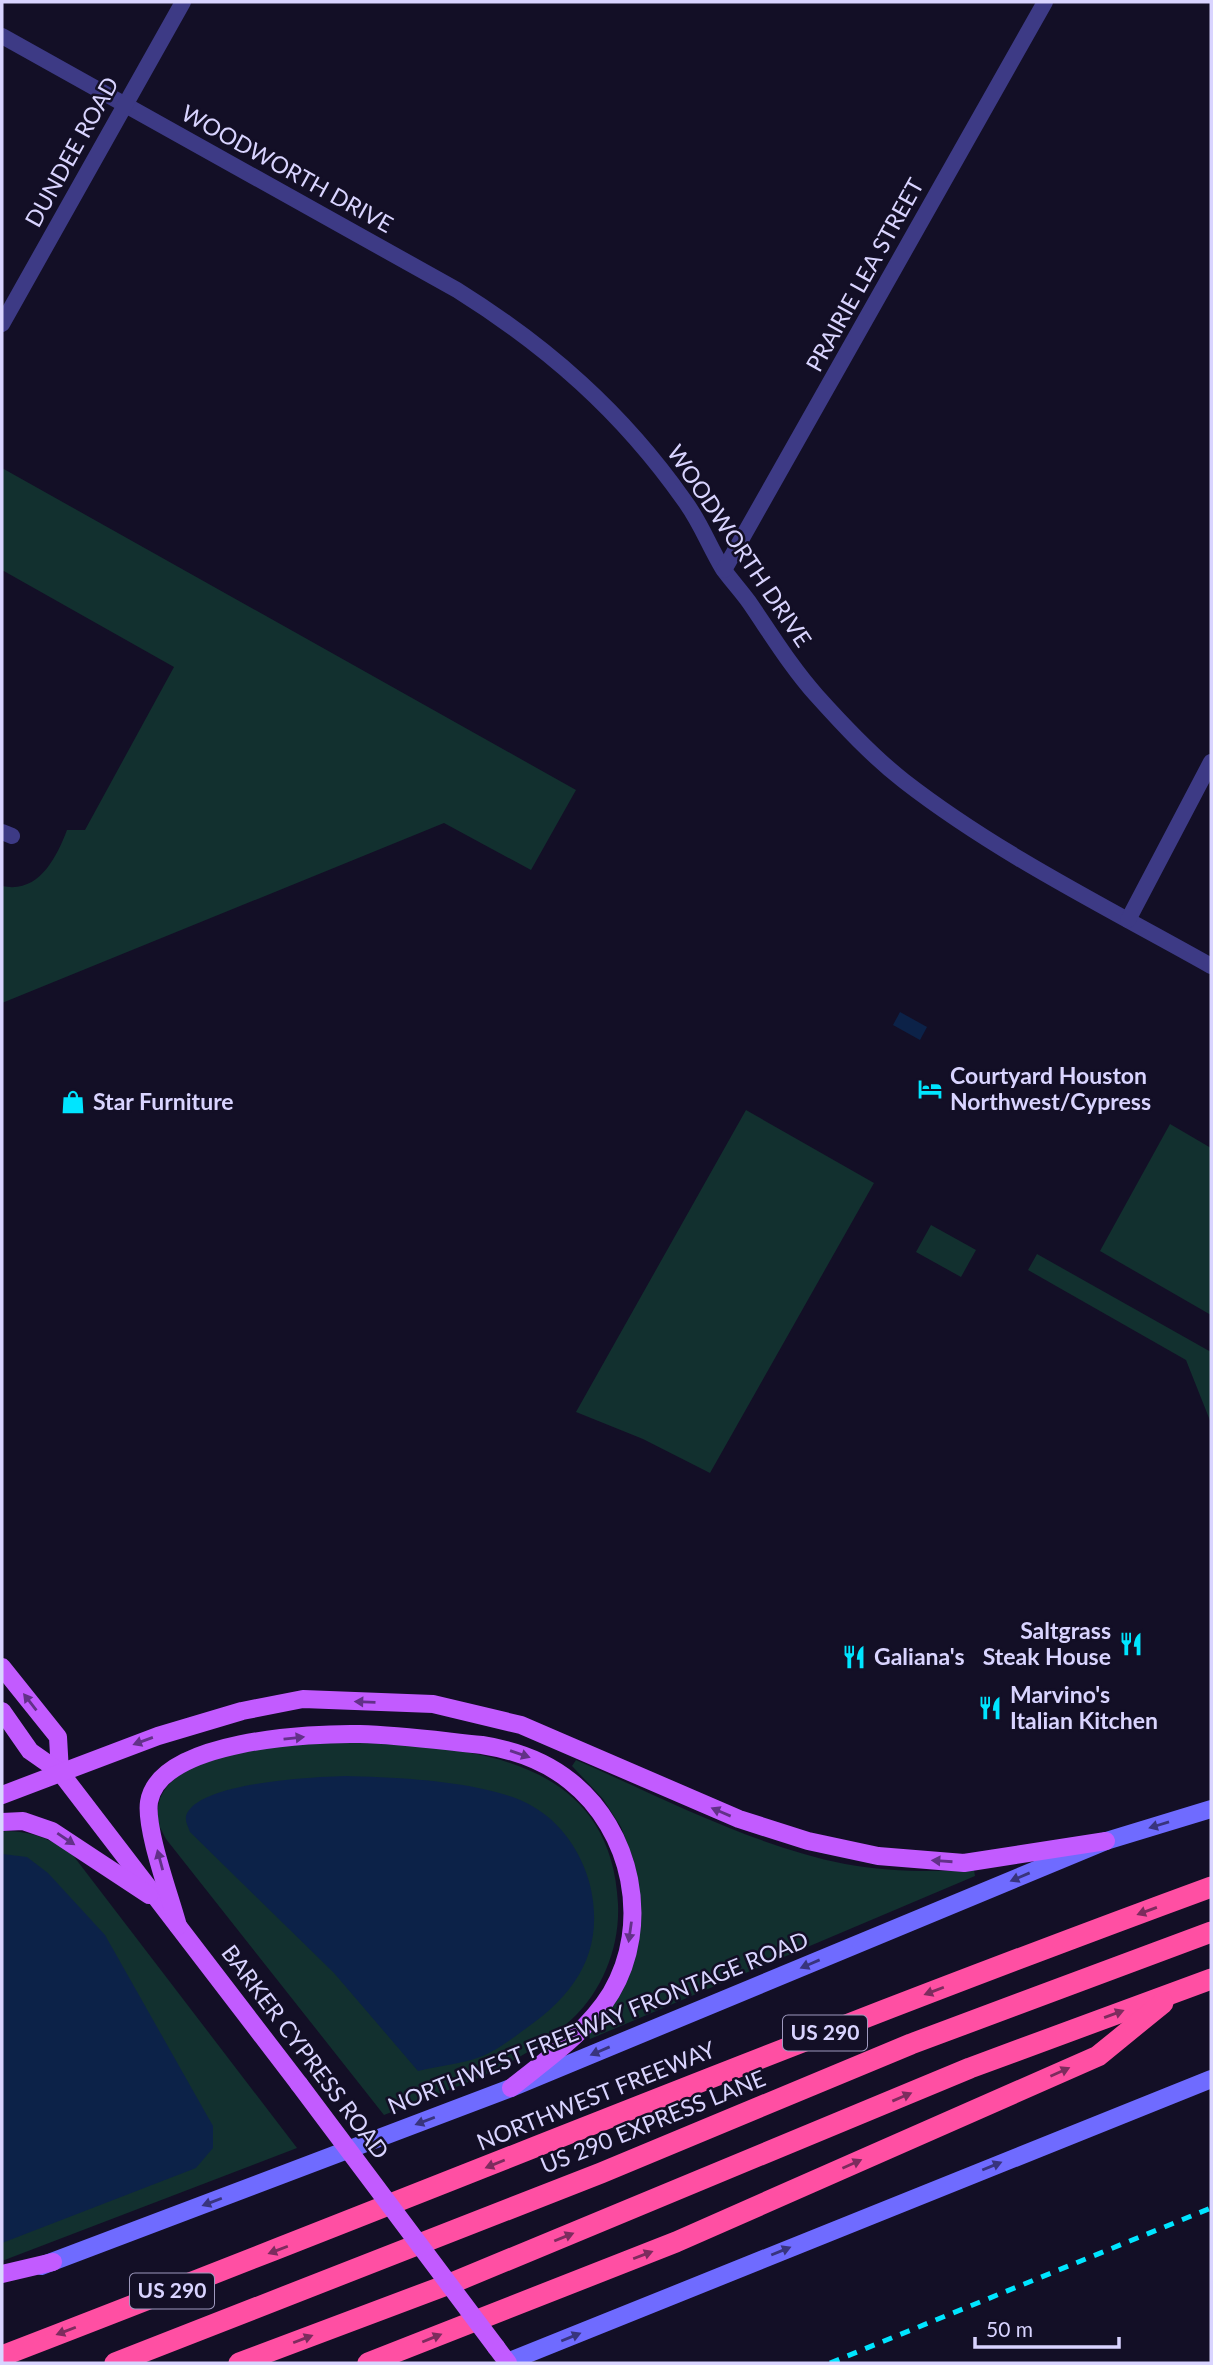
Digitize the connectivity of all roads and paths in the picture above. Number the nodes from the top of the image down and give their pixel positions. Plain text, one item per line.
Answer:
1 (183, 2) edge
2 (1045, 2) edge
3 (2, 36) edge
4 (124, 105) junction
5 (2, 324) edge
6 (724, 570) junction
7 (1211, 762) edge
8 (1128, 920) junction
9 (1211, 967) edge
10 (2, 1667) edge
11 (2, 1712) edge
12 (60, 1772) junction
13 (2, 1795) edge
14 (1211, 1809) edge
15 (2, 1822) edge
16 (1106, 1841) junction
17 (1211, 1887) edge
18 (160, 1902) junction
19 (178, 1926) junction
20 (1211, 1931) edge
21 (1211, 1979) edge
22 (1179, 1990) junction
23 (1211, 2079) edge
24 (511, 2088) junction
25 (53, 2262) junction
26 (2, 2274) edge
27 (2, 2282) edge
28 (2, 2356) edge
29 (115, 2363) edge
30 (239, 2363) edge
31 (368, 2363) edge
32 (507, 2363) edge

1 - 4 street, DUNDEE ROAD
2 - 6 street, PRAIRIE LEA STREET
3 - 4 street, WOODWORTH DRIVE
4 - 5 street, DUNDEE ROAD
4 - 6 street, WOODWORTH DRIVE
6 - 8 street, WOODWORTH DRIVE
7 - 8 street
8 - 9 street, WOODWORTH DRIVE
12 -> 10 main road
11 - 12 main road, BARKER CYPRESS ROAD
12 - 13 main road
16 -> 12 main road
12 - 18 main road, BARKER CYPRESS ROAD
14 -> 16 main road, NORTHWEST FREEWAY FRONTAGE ROAD
15 -> 18 main road
16 -> 24 main road, NORTHWEST FREEWAY FRONTAGE ROAD
17 -> 28 highway, NORTHWEST FREEWAY / US 290
18 - 19 main road, BARKER CYPRESS ROAD
19 -> 24 main road
19 - 32 main road, BARKER CYPRESS ROAD, bridge
20 - 29 highway, US 290 EXPRESS LANE
21 - 22 highway
30 -> 22 highway
31 -> 22 highway
32 -> 23 main road
24 -> 25 main road, NORTHWEST FREEWAY FRONTAGE ROAD
25 - 26 main road
25 - 27 main road, NORTHWEST FREEWAY FRONTAGE ROAD

